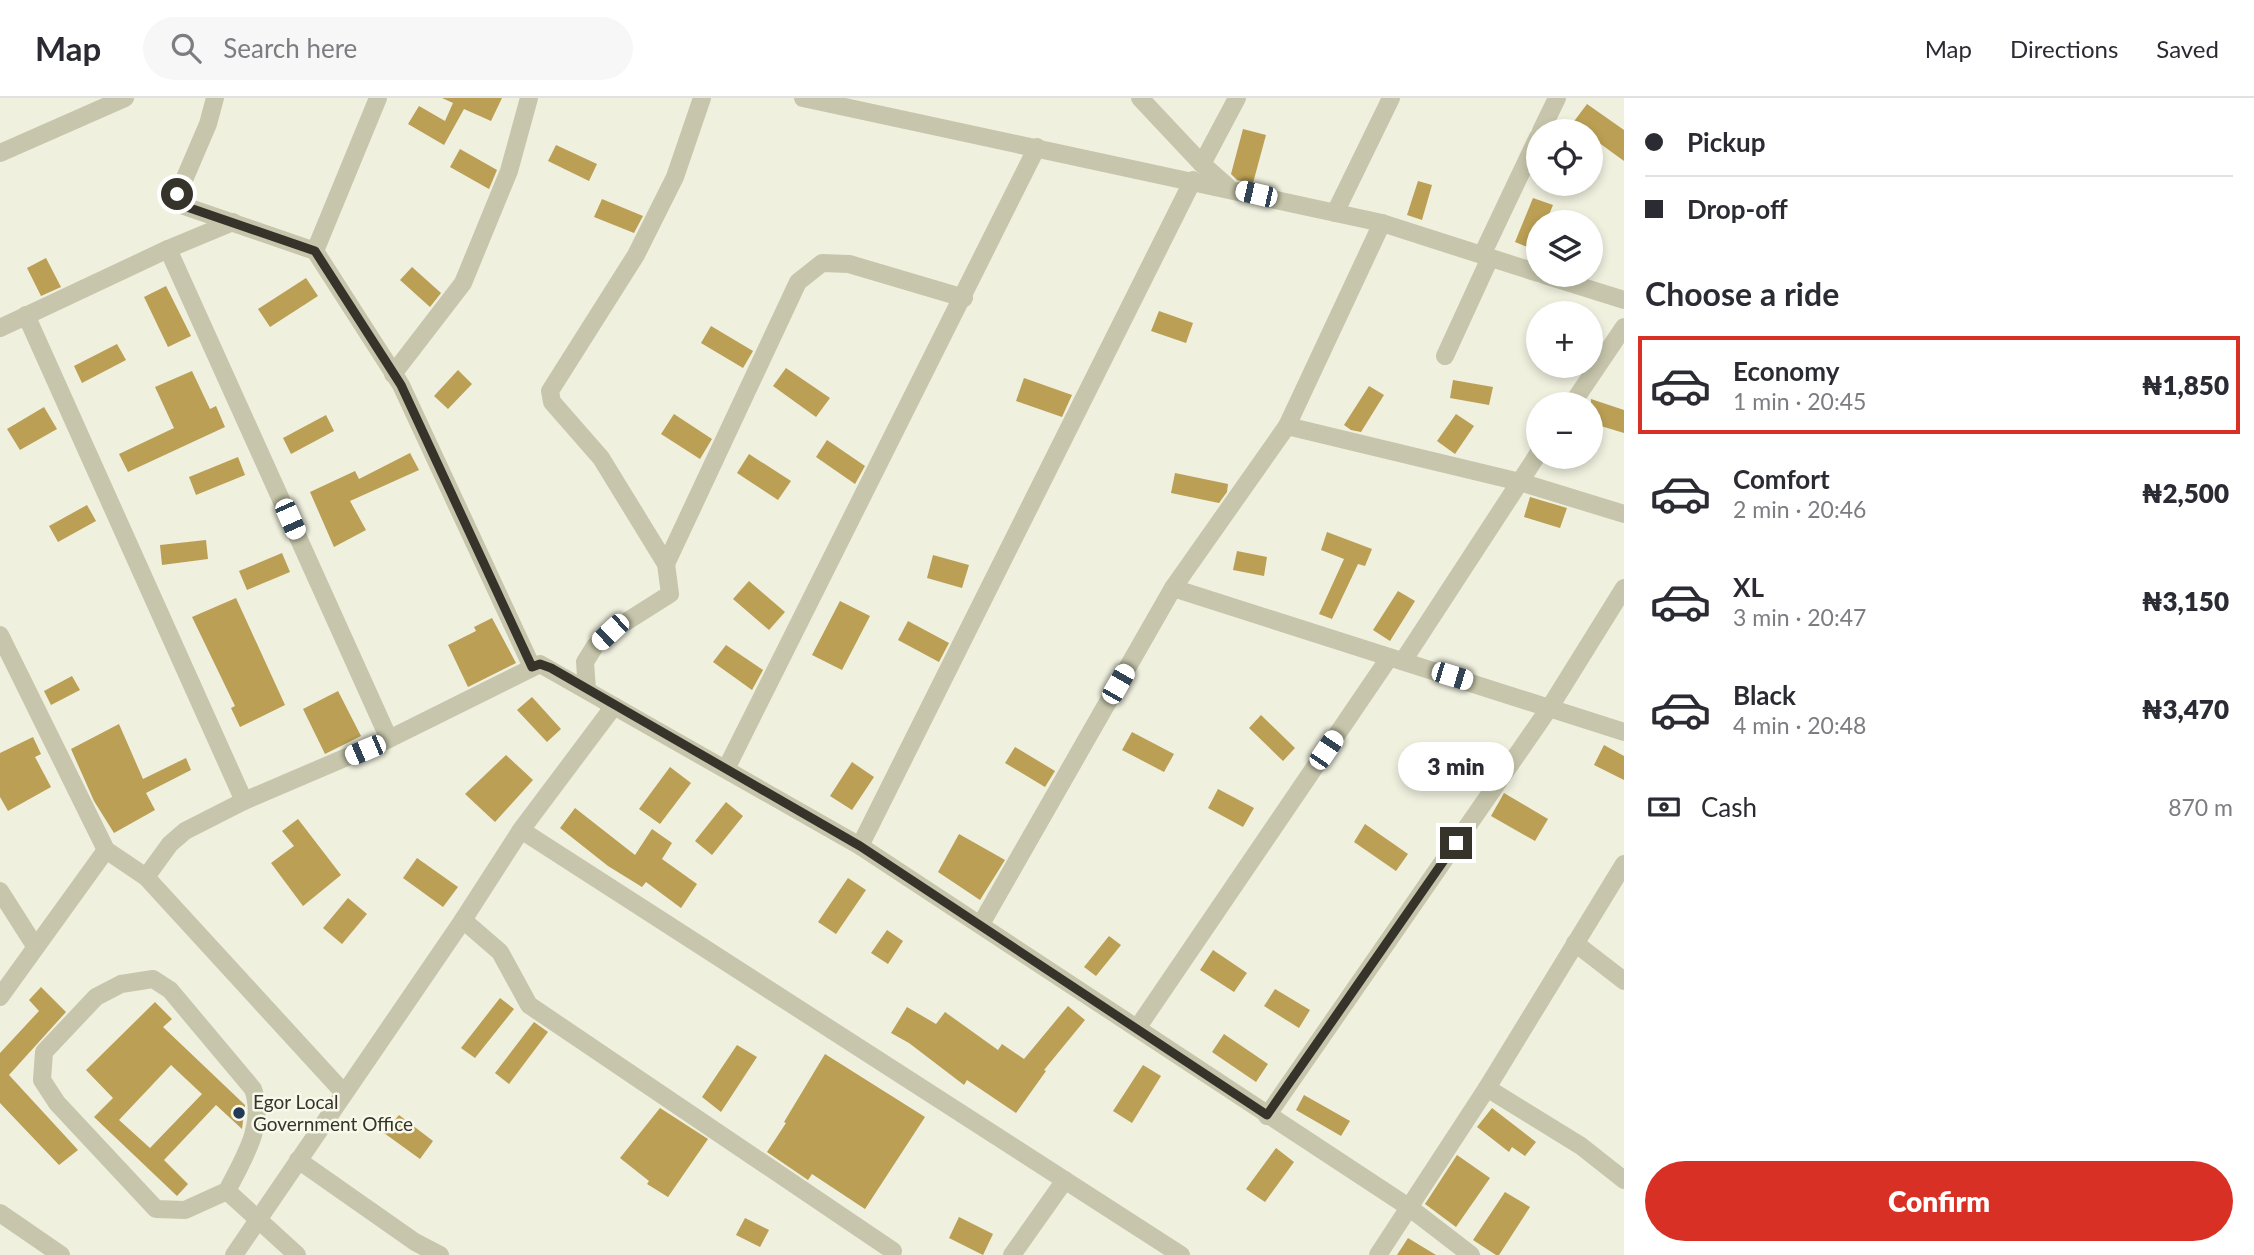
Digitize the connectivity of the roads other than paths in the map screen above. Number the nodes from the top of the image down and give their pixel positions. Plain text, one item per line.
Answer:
1 (125, 98) edge
2 (215, 98) edge
3 (378, 98) edge
4 (529, 98) edge
5 (702, 98) edge
6 (803, 98) edge
7 (1140, 98) edge
8 (1237, 98) edge
9 (1391, 98) edge
10 (1556, 98) edge
11 (1546, 119) edge
12 (1037, 147) junction
13 (0, 153) edge
14 (1526, 164) edge
15 (1197, 172) junction
16 (1335, 213) junction
17 (233, 222) junction
18 (1382, 223) junction
19 (168, 249) junction
20 (315, 251) junction
21 (1486, 256) junction
22 (1526, 269) edge
23 (1583, 287) edge
24 (964, 298) junction
25 (1624, 300) edge
26 (26, 315) junction
27 (1624, 327) edge
28 (0, 328) edge
29 (1445, 356) dead end
30 (393, 374) junction
31 (1580, 392) edge
32 (1286, 426) junction
33 (1528, 469) edge
34 (1520, 482) junction
35 (1624, 514) edge
36 (666, 564) junction
37 (1173, 588) junction
38 (1624, 588) edge
39 (1, 638) edge
40 (1396, 660) junction
41 (532, 667) junction
42 (587, 690) junction
43 (614, 706) junction
44 (1550, 707) junction
45 (1624, 732) edge
46 (389, 739) junction
47 (726, 769) junction
48 (244, 801) junction
49 (522, 830) junction
50 (860, 846) junction
51 (106, 850) junction
52 (1624, 864) edge
53 (146, 877) junction
54 (0, 891) edge
55 (463, 920) junction
56 (981, 924) junction
57 (1575, 943) junction
58 (35, 946) junction
59 (1624, 981) edge
60 (0, 997) edge
61 (1138, 1027) junction
62 (1487, 1088) junction
63 (344, 1093) junction
64 (1267, 1115) junction
65 (298, 1160) junction
66 (1065, 1180) junction
67 (1624, 1180) edge
68 (228, 1191) junction
69 (1409, 1208) junction
70 (0, 1213) edge
71 (258, 1217) junction
72 (893, 1251) dead end
73 (61, 1255) edge
74 (234, 1255) edge
75 (297, 1255) edge
76 (440, 1255) edge
77 (1012, 1255) edge
78 (1181, 1255) edge
79 (1378, 1255) edge
80 (1471, 1255) edge

1 - 13 street
2 - 17 street
3 - 20 street
4 - 30 street
5 - 36 street
6 - 12 street
7 - 15 street
8 - 15 street
9 - 16 street
10 - 11 street
12 - 15 street
12 - 24 street
14 - 21 street
15 - 16 street
15 - 50 street
16 - 18 street
17 - 19 street
17 - 20 street
18 - 21 street
18 - 32 street
19 - 26 street
19 - 46 street
20 - 30 street
21 - 22 street
21 - 29 street
23 - 25 street
24 - 36 street
24 - 47 street
26 - 28 street
26 - 48 street
27 - 31 street
30 - 41 street
32 - 34 street
32 - 37 street
33 - 34 street
34 - 35 street
34 - 40 street
36 - 42 street
37 - 40 street
37 - 56 street
38 - 44 street
39 - 51 street
40 - 44 street
40 - 61 street
41 - 42 street
41 - 46 street
42 - 43 street
43 - 47 street
43 - 49 street
44 - 45 street
44 - 64 street
46 - 48 street
47 - 50 street
48 - 53 street
49 - 55 street
49 - 66 street
50 - 56 street
51 - 53 street
51 - 58 street
52 - 57 street
53 - 63 street
54 - 58 street
55 - 63 street
55 - 72 street
56 - 61 street
57 - 59 street
57 - 62 street
58 - 60 street
61 - 64 street
62 - 67 street
62 - 69 street
63 - 65 street
64 - 69 street
65 - 71 street
65 - 76 street
66 - 77 street
66 - 78 street
68 - 68 street
68 - 71 street
69 - 79 street
69 - 80 street
70 - 73 street
71 - 74 street
71 - 75 street

